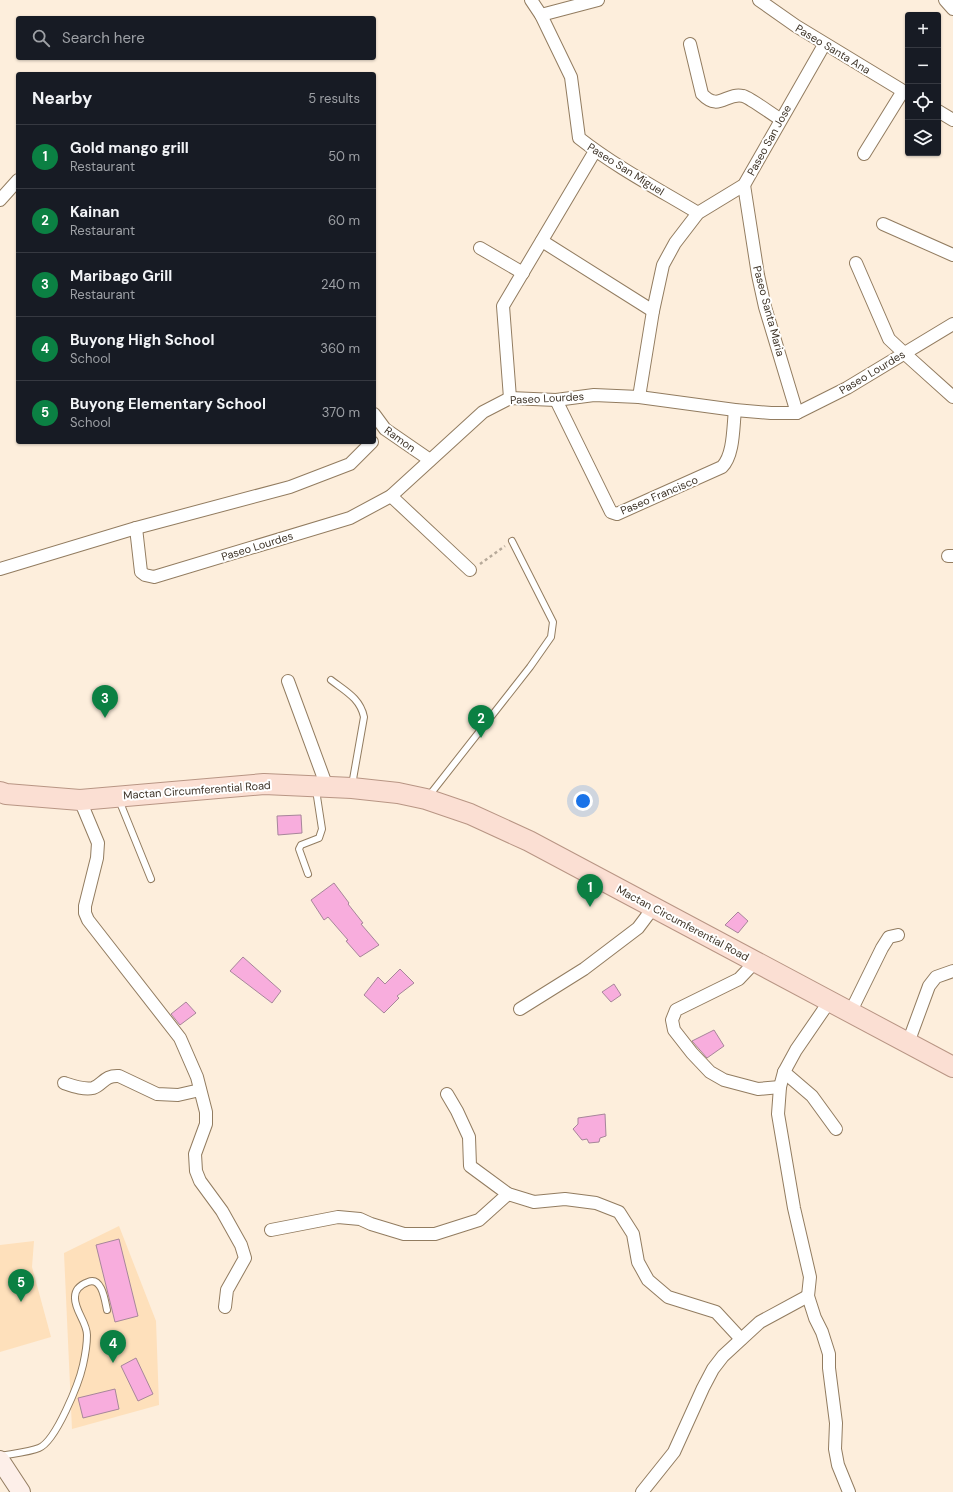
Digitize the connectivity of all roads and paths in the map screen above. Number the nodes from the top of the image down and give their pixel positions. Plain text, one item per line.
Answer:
1 (531, 0) edge
2 (598, 0) edge
3 (759, 0) edge
4 (945, 0) edge
5 (953, 9) edge
6 (541, 16) junction
7 (690, 44) dead end
8 (824, 44) junction
9 (905, 91) edge
10 (905, 93) edge
11 (941, 113) edge
12 (780, 120) junction
13 (953, 120) edge
14 (595, 151) junction
15 (864, 154) dead end
16 (16, 182) edge
17 (744, 184) junction
18 (0, 200) edge
19 (698, 213) junction
20 (883, 224) dead end
21 (542, 240) junction
22 (480, 248) dead end
23 (953, 255) edge
24 (856, 263) dead end
25 (523, 273) junction
26 (653, 311) junction
27 (953, 324) edge
28 (904, 353) junction
29 (639, 397) junction
30 (953, 397) edge
31 (510, 398) junction
32 (556, 400) junction
33 (735, 410) junction
34 (797, 412) junction
35 (376, 417) edge
36 (385, 429) junction
37 (376, 438) edge
38 (370, 444) edge
39 (430, 460) junction
40 (391, 496) junction
41 (136, 528) junction
42 (512, 540) joint
43 (0, 569) edge
44 (470, 570) joint
45 (331, 680) dead end
46 (288, 681) dead end
47 (321, 786) junction
48 (352, 788) junction
49 (2, 793) edge
50 (117, 796) junction
51 (426, 799) junction
52 (80, 800) junction
53 (308, 874) dead end
54 (152, 879) dead end
55 (653, 908) junction
56 (898, 935) dead end
57 (755, 962) junction
58 (953, 971) edge
59 (829, 1002) junction
60 (520, 1009) dead end
61 (850, 1012) junction
62 (908, 1043) junction
63 (953, 1067) edge
64 (784, 1072) junction
65 (64, 1083) dead end
66 (780, 1087) junction
67 (200, 1090) junction
68 (447, 1094) dead end
69 (836, 1129) dead end
70 (508, 1194) junction
71 (271, 1230) dead end
72 (808, 1296) junction
73 (225, 1307) dead end
74 (107, 1310) dead end
75 (741, 1339) junction
76 (0, 1456) edge
77 (0, 1460) edge
78 (21, 1492) edge
79 (642, 1492) edge
80 (849, 1492) edge

1 - 6 street, Paseo San Miguel
2 - 6 street
3 - 8 street, Paseo Santa Ana
4 - 5 street
6 - 14 street, Paseo San Miguel
7 - 12 street
8 - 9 street, Paseo Santa Ana
8 - 12 street, Paseo San Jose
10 - 15 street
11 - 13 street
12 - 17 street, Paseo San Jose
14 - 19 street, Paseo San Miguel
14 - 21 street
16 - 18 street
17 - 19 street, Paseo San Jose
17 - 34 street, Paseo Santa Maria
19 - 26 street, Paseo San Jose
20 - 23 street
21 - 25 street
21 - 26 street
22 - 25 street
24 - 28 street
25 - 31 street
26 - 29 street, Paseo San Jose
27 - 28 street, Paseo Lourdes
28 - 30 street
28 - 34 street, Paseo Lourdes
29 - 32 street, Paseo Lourdes
29 - 33 street, Paseo Lourdes
31 - 32 street, Paseo Lourdes
31 - 39 street, Paseo Lourdes
32 - 33 street, Paseo Francisco
33 - 34 street, Paseo Lourdes
35 - 36 street, Ramon
36 - 37 street
36 - 39 street, Ramon
38 - 41 street
39 - 40 street, Paseo Lourdes
40 - 41 street, Paseo Lourdes
40 - 44 street
41 - 43 street
42 - 44 path
42 - 51 lane
45 - 48 lane
46 - 47 street
47 - 48 main road, Mactan Circumferential Road
47 - 50 main road, Mactan Circumferential Road
47 - 53 lane
48 - 51 main road, Mactan Circumferential Road
49 - 52 main road, Mactan Circumferential Road
50 - 52 main road, Mactan Circumferential Road
50 - 54 lane
51 - 55 main road, Mactan Circumferential Road
52 - 67 street
55 - 57 main road, Mactan Circumferential Road
55 - 60 street
56 - 61 street
57 - 59 main road, Mactan Circumferential Road
57 - 66 street
58 - 62 street
59 - 61 main road, Mactan Circumferential Road
59 - 64 street
61 - 62 main road, Mactan Circumferential Road
62 - 63 main road, Mactan Circumferential Road
64 - 66 street
64 - 69 street
65 - 67 street
66 - 72 street
67 - 73 street
68 - 70 street
70 - 71 street
70 - 75 street
72 - 75 street
72 - 80 street
74 - 76 lane
75 - 79 street
77 - 78 street

